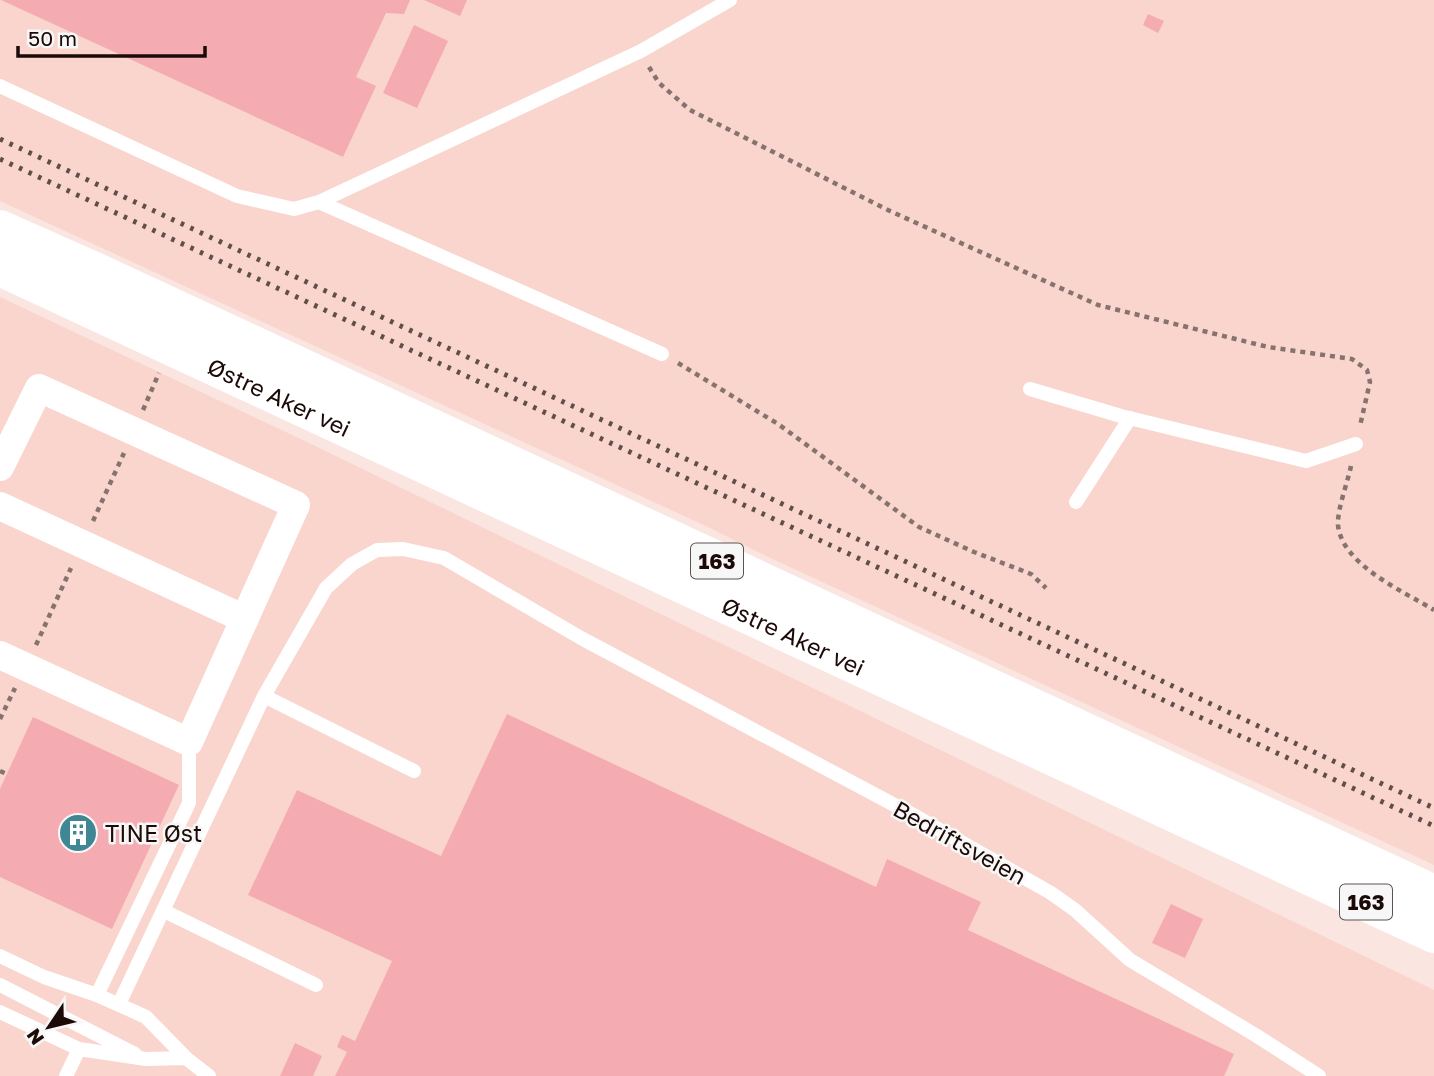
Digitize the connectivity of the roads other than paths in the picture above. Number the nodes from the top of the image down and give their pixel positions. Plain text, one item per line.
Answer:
1 (730, 0) edge
2 (0, 86) edge
3 (318, 202) junction
4 (0, 229) edge
5 (0, 267) edge
6 (662, 354) road end
7 (1030, 388) dead end
8 (1130, 418) junction
9 (1356, 444) road end
10 (0, 467) edge
11 (1076, 502) dead end
12 (0, 506) edge
13 (246, 619) junction
14 (0, 655) edge
15 (264, 696) junction
16 (189, 742) junction
17 (414, 771) dead end
18 (1434, 894) edge
19 (164, 911) junction
20 (1434, 934) edge
21 (0, 956) edge
22 (0, 985) edge
23 (316, 985) dead end
24 (97, 995) junction
25 (119, 1004) junction
26 (0, 1012) edge
27 (79, 1049) junction
28 (186, 1058) junction
29 (146, 1059) junction
30 (64, 1074) edge
31 (209, 1076) edge
32 (1319, 1076) edge

1 - 3 lane
2 - 3 lane
3 - 6 lane
4 - 18 highway, Østre Aker vei / 163
5 - 20 highway, Østre Aker vei / 163
7 - 8 lane
8 - 9 lane
8 - 11 lane
10 - 13 street
12 - 13 street
13 - 16 street
14 - 16 street
15 - 17 lane
15 - 19 lane, Bedriftsveien
15 - 32 lane, Bedriftsveien
16 - 24 lane
19 - 23 lane
19 - 25 lane, Bedriftsveien
21 - 24 lane
22 - 29 lane
24 - 25 lane
25 - 28 lane
26 - 27 lane
27 - 29 lane
27 - 30 lane
28 - 29 lane
28 - 31 lane

